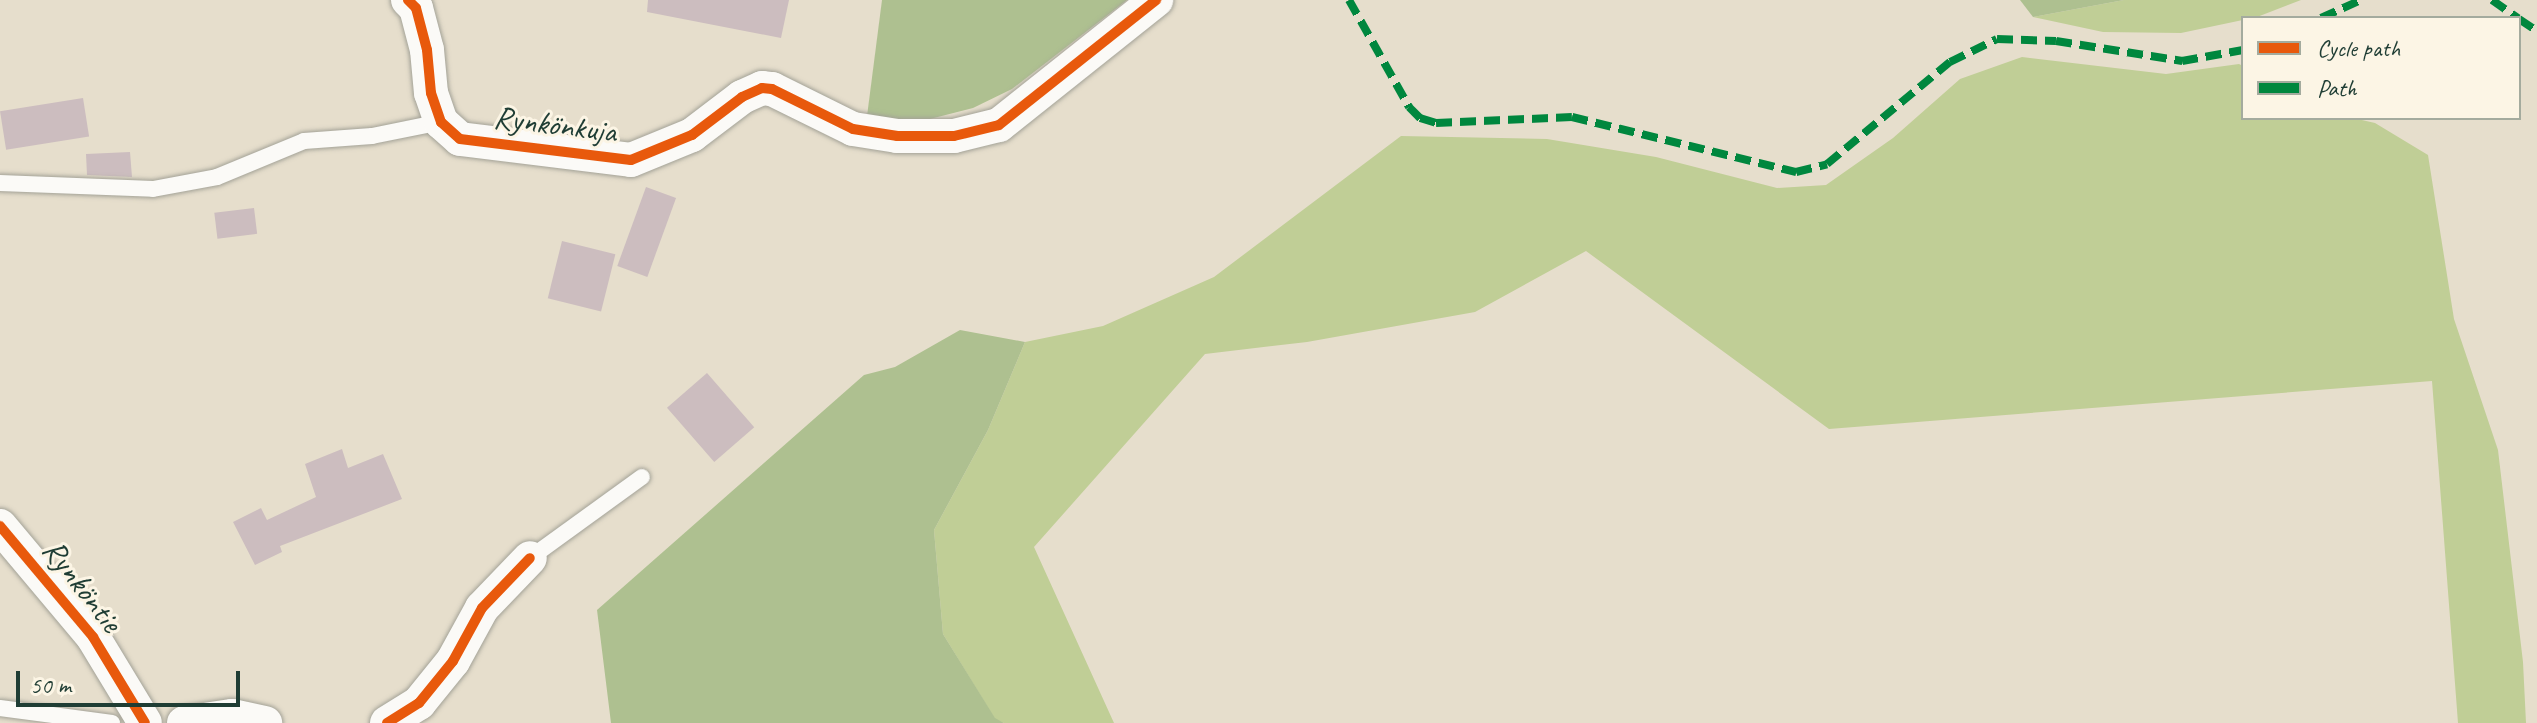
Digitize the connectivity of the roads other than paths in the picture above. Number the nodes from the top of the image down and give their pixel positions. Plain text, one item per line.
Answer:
1 (408, 0) edge
2 (1156, 0) edge
3 (441, 122) junction
4 (0, 183) edge
5 (642, 477) dead end
6 (0, 526) edge
7 (530, 558) joint
8 (0, 708) edge
9 (112, 723) edge
10 (145, 723) edge
11 (184, 723) edge
12 (265, 723) edge
13 (387, 723) edge

1 - 3 street
2 - 3 street, Rynkönkuja
3 - 4 lane
5 - 7 lane
6 - 10 street, Rynköntie
7 - 13 street
8 - 9 lane
11 - 12 street

